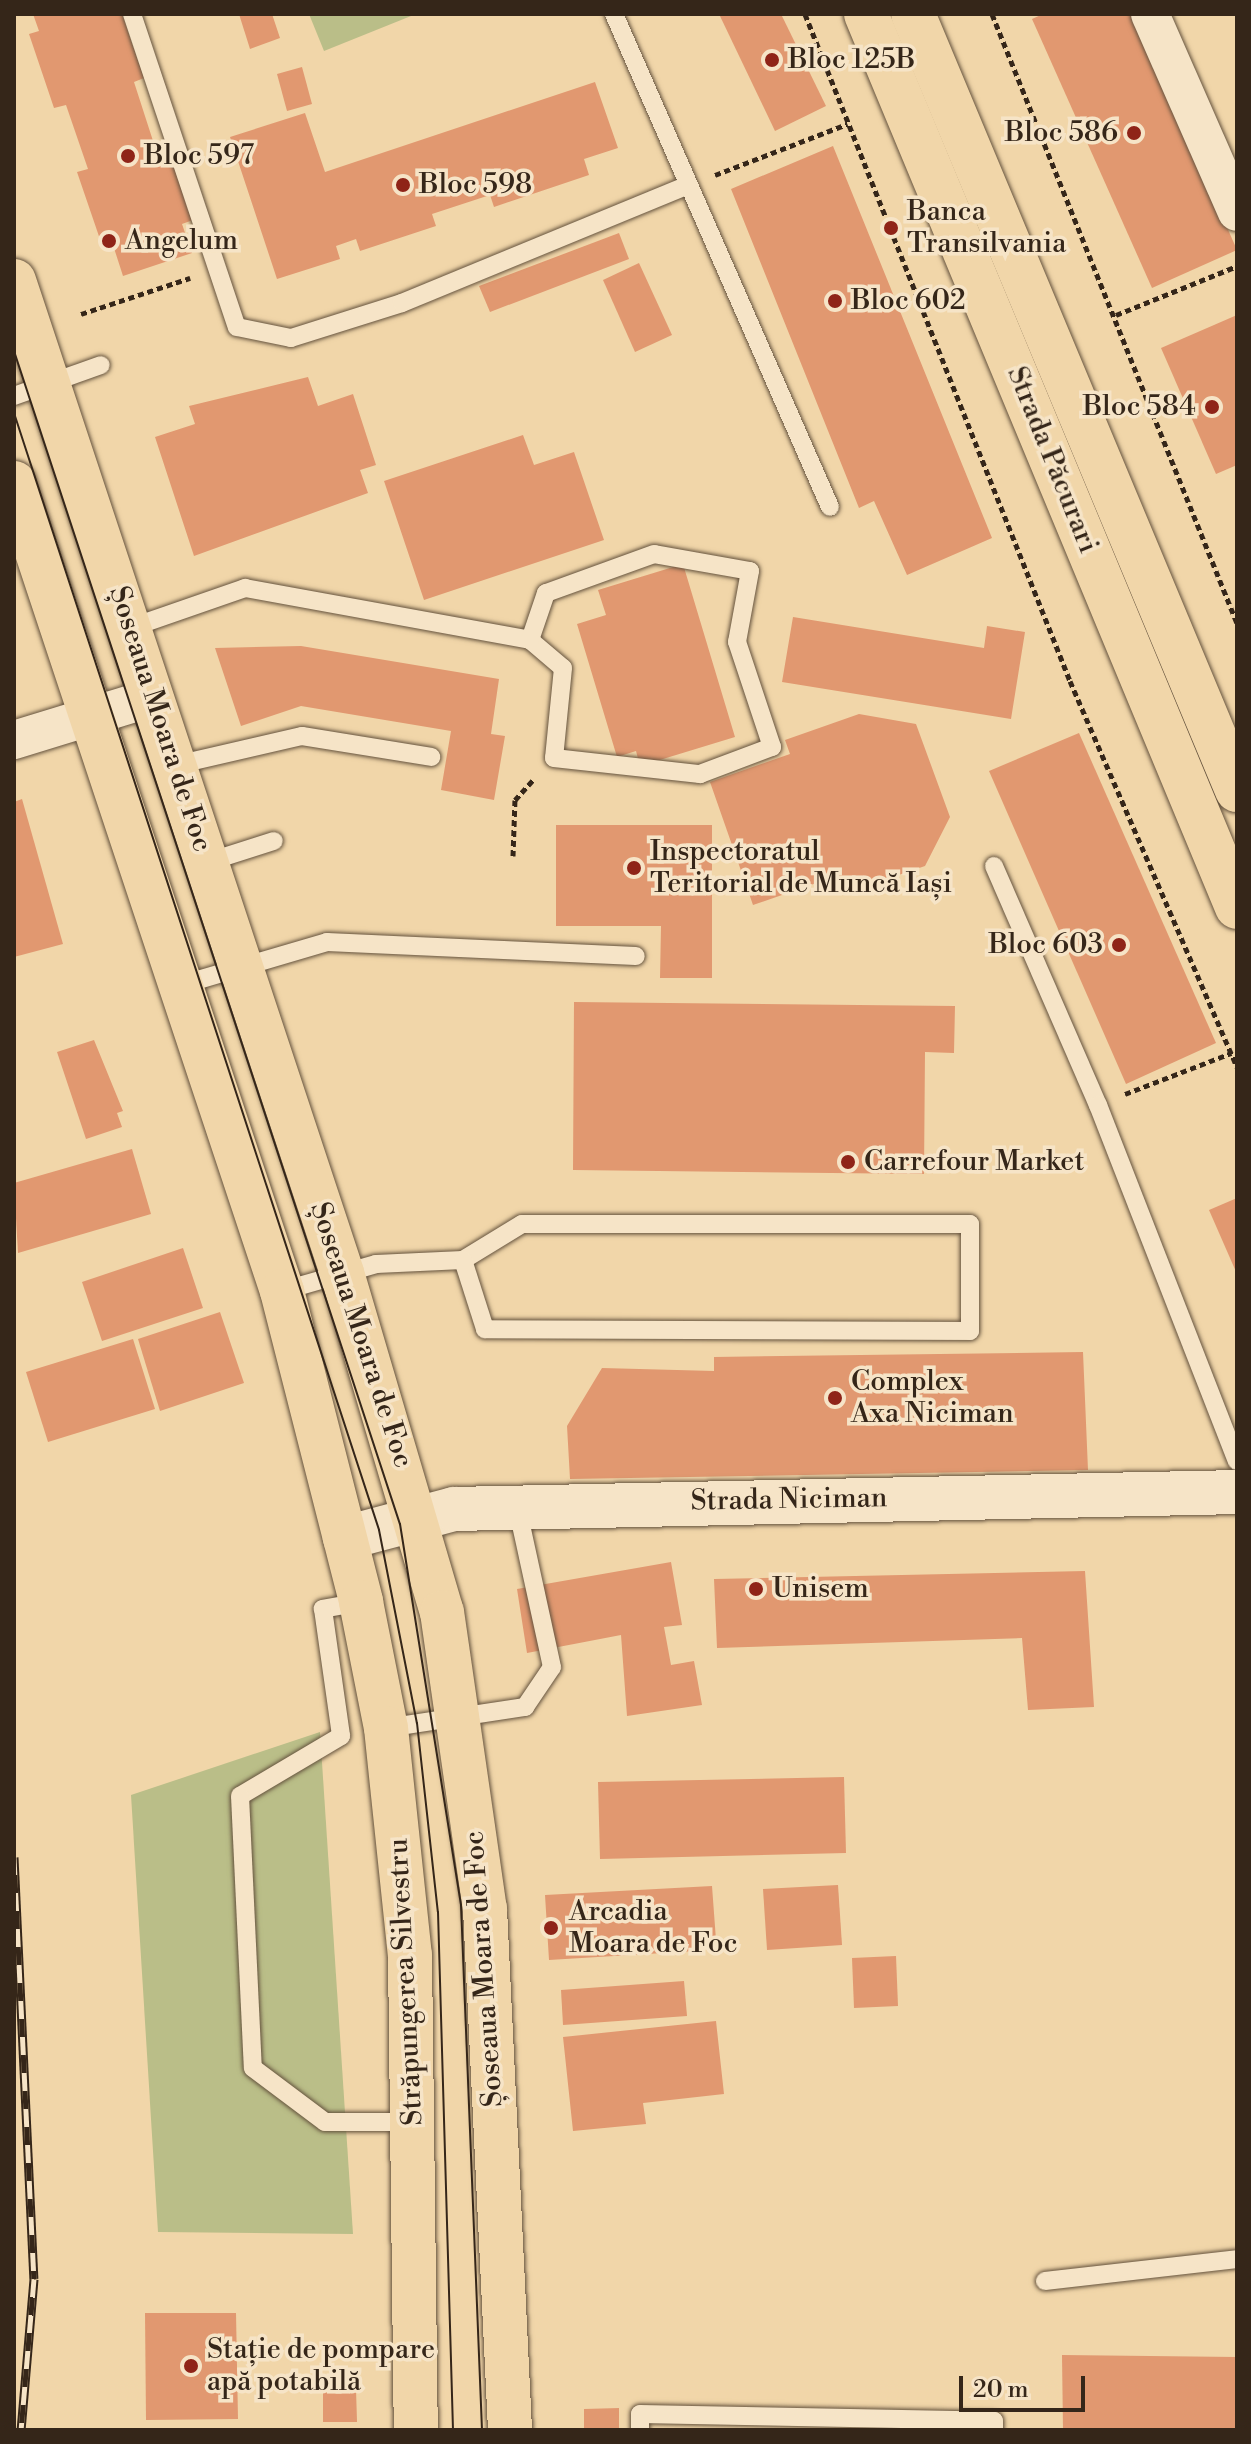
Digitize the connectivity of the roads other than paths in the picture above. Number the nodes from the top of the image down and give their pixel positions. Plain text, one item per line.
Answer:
1 (132, 14) edge
2 (614, 14) edge
3 (866, 14) edge
4 (913, 14) edge
5 (1150, 14) edge
6 (684, 187) junction
7 (1237, 212) edge
8 (14, 281) edge
9 (101, 365) dead end
10 (31, 390) edge
11 (14, 483) edge
12 (830, 507) dead end
13 (130, 628) junction
14 (530, 640) junction
15 (154, 697) junction
16 (91, 717) junction
17 (14, 740) edge
18 (431, 757) dead end
19 (176, 765) junction
20 (1237, 790) edge
21 (274, 841) dead end
22 (208, 862) junction
23 (994, 866) dead end
24 (1237, 907) edge
25 (636, 956) dead end
26 (242, 967) junction
27 (179, 985) junction
28 (463, 1260) junction
29 (342, 1273) junction
30 (282, 1291) junction
31 (1237, 1461) edge
32 (1237, 1492) edge
33 (517, 1506) junction
34 (419, 1518) junction
35 (345, 1538) junction
36 (361, 1602) junction
37 (461, 1717) junction
38 (386, 1728) junction
39 (414, 2122) junction
40 (1237, 2259) edge
41 (1045, 2281) dead end
42 (416, 2430) edge
43 (510, 2430) edge
44 (640, 2430) edge
45 (994, 2430) edge

1 - 6 lane
2 - 6 lane
3 - 24 main road, Strada Păcurari
4 - 20 main road, Strada Păcurari
5 - 7 street
6 - 12 lane
8 - 10 main road, Șoseaua Moara de Foc
9 - 10 lane
10 - 13 main road, Șoseaua Moara de Foc
11 - 16 main road
13 - 14 lane
13 - 15 main road, Șoseaua Moara de Foc
14 - 14 lane
15 - 16 street
15 - 19 main road, Șoseaua Moara de Foc
16 - 17 street
16 - 27 main road
18 - 19 lane
19 - 22 main road, Șoseaua Moara de Foc
21 - 22 lane
22 - 26 main road, Șoseaua Moara de Foc
23 - 31 lane
25 - 26 lane
26 - 27 lane
26 - 29 main road, Șoseaua Moara de Foc
27 - 30 main road
28 - 28 lane
28 - 29 lane
29 - 30 lane
29 - 34 main road, Șoseaua Moara de Foc
30 - 35 main road
32 - 33 street, Strada Niciman
33 - 34 street, Strada Niciman
33 - 37 lane
34 - 35 street, Strada Niciman
34 - 37 main road, Șoseaua Moara de Foc
35 - 36 main road, Străpungerea Silvestru
36 - 38 main road, Străpungerea Silvestru
36 - 39 lane
37 - 38 lane
37 - 43 main road, Șoseaua Moara de Foc
38 - 39 main road, Străpungerea Silvestru
39 - 42 main road, Străpungerea Silvestru
40 - 41 lane
44 - 45 lane

